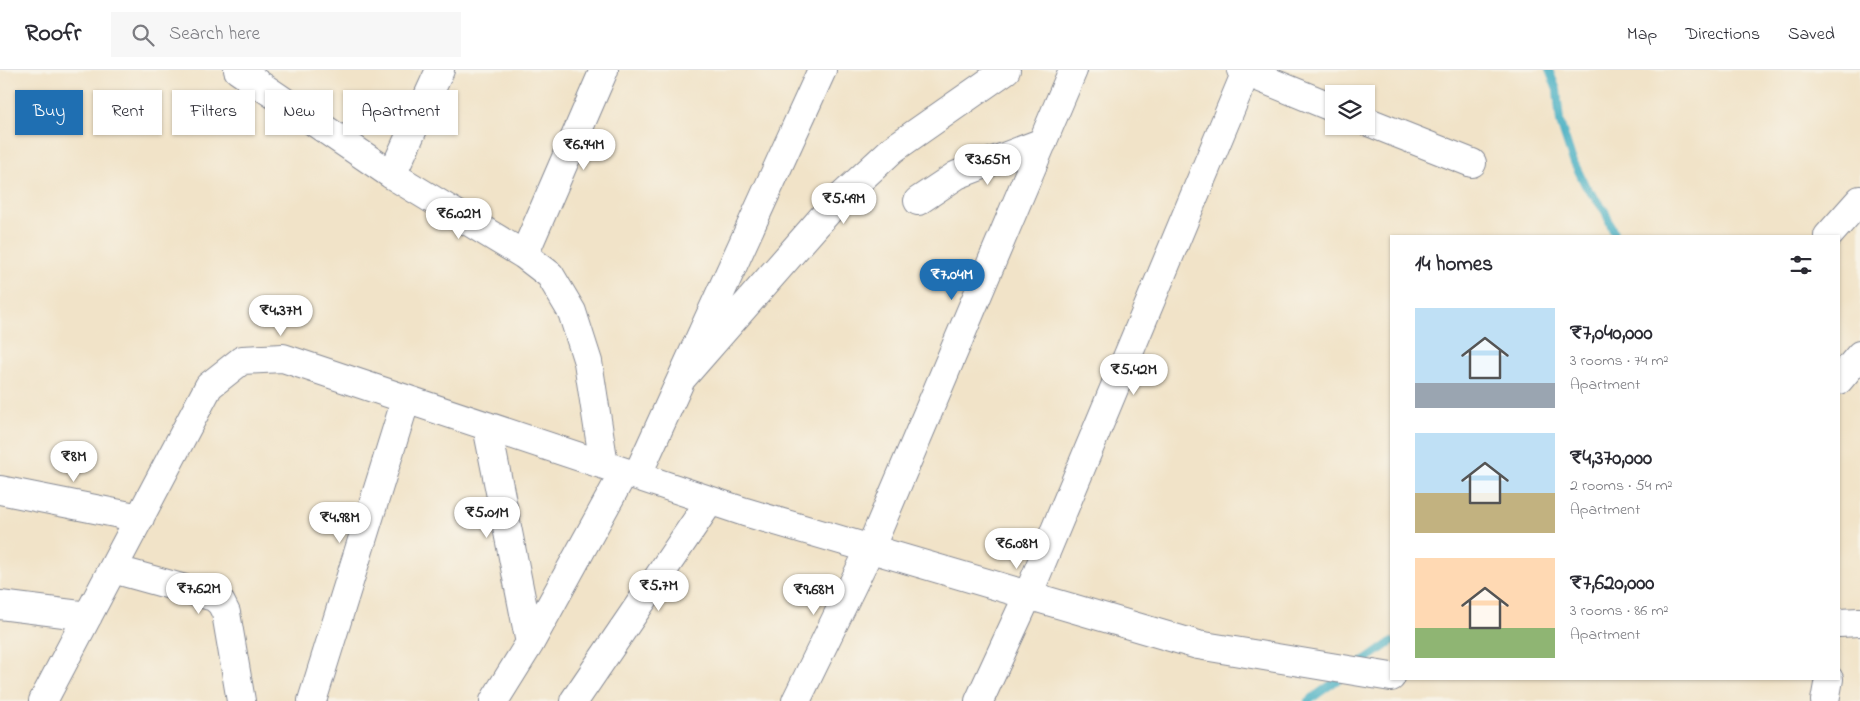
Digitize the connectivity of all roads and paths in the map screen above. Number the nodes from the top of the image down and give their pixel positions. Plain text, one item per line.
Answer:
1 (238, 70) edge
2 (440, 70) edge
3 (604, 70) edge
4 (822, 70) edge
5 (1006, 70) edge
6 (1073, 70) edge
7 (1244, 71) edge
8 (272, 79) edge
9 (1325, 104) edge
10 (1375, 125) edge
11 (1043, 142) junction
12 (1472, 163) dead end
13 (392, 175) junction
14 (1860, 200) edge
15 (918, 201) dead end
16 (1829, 235) edge
17 (524, 255) junction
18 (1860, 356) edge
19 (682, 378) junction
20 (1840, 379) edge
21 (406, 399) junction
22 (487, 426) junction
23 (622, 471) junction
24 (0, 490) edge
25 (710, 501) junction
26 (140, 518) junction
27 (870, 549) junction
28 (113, 569) junction
29 (1028, 595) junction
30 (0, 605) edge
31 (88, 616) junction
32 (530, 643) junction
33 (1390, 677) edge
34 (1830, 680) edge
35 (43, 701) edge
36 (240, 701) edge
37 (312, 701) edge
38 (494, 701) edge
39 (574, 701) edge
40 (796, 701) edge
41 (978, 701) edge
42 (1825, 701) edge

1 - 8 street
2 - 13 street
3 - 17 street
4 - 19 street
5 - 19 street
6 - 11 street
7 - 9 street
7 - 29 street
8 - 13 street
10 - 12 street
11 - 15 street
11 - 27 street
13 - 17 street
14 - 16 street
17 - 23 street
18 - 20 street
19 - 23 street
21 - 22 street
21 - 26 street
21 - 37 street
22 - 23 street
22 - 32 street
23 - 25 street
23 - 32 street
24 - 26 street
25 - 27 street
25 - 39 street
26 - 28 street
27 - 29 street
27 - 40 street
28 - 31 street
28 - 36 street
29 - 33 street
29 - 41 street
30 - 31 street
31 - 35 street
32 - 38 street
34 - 42 street

